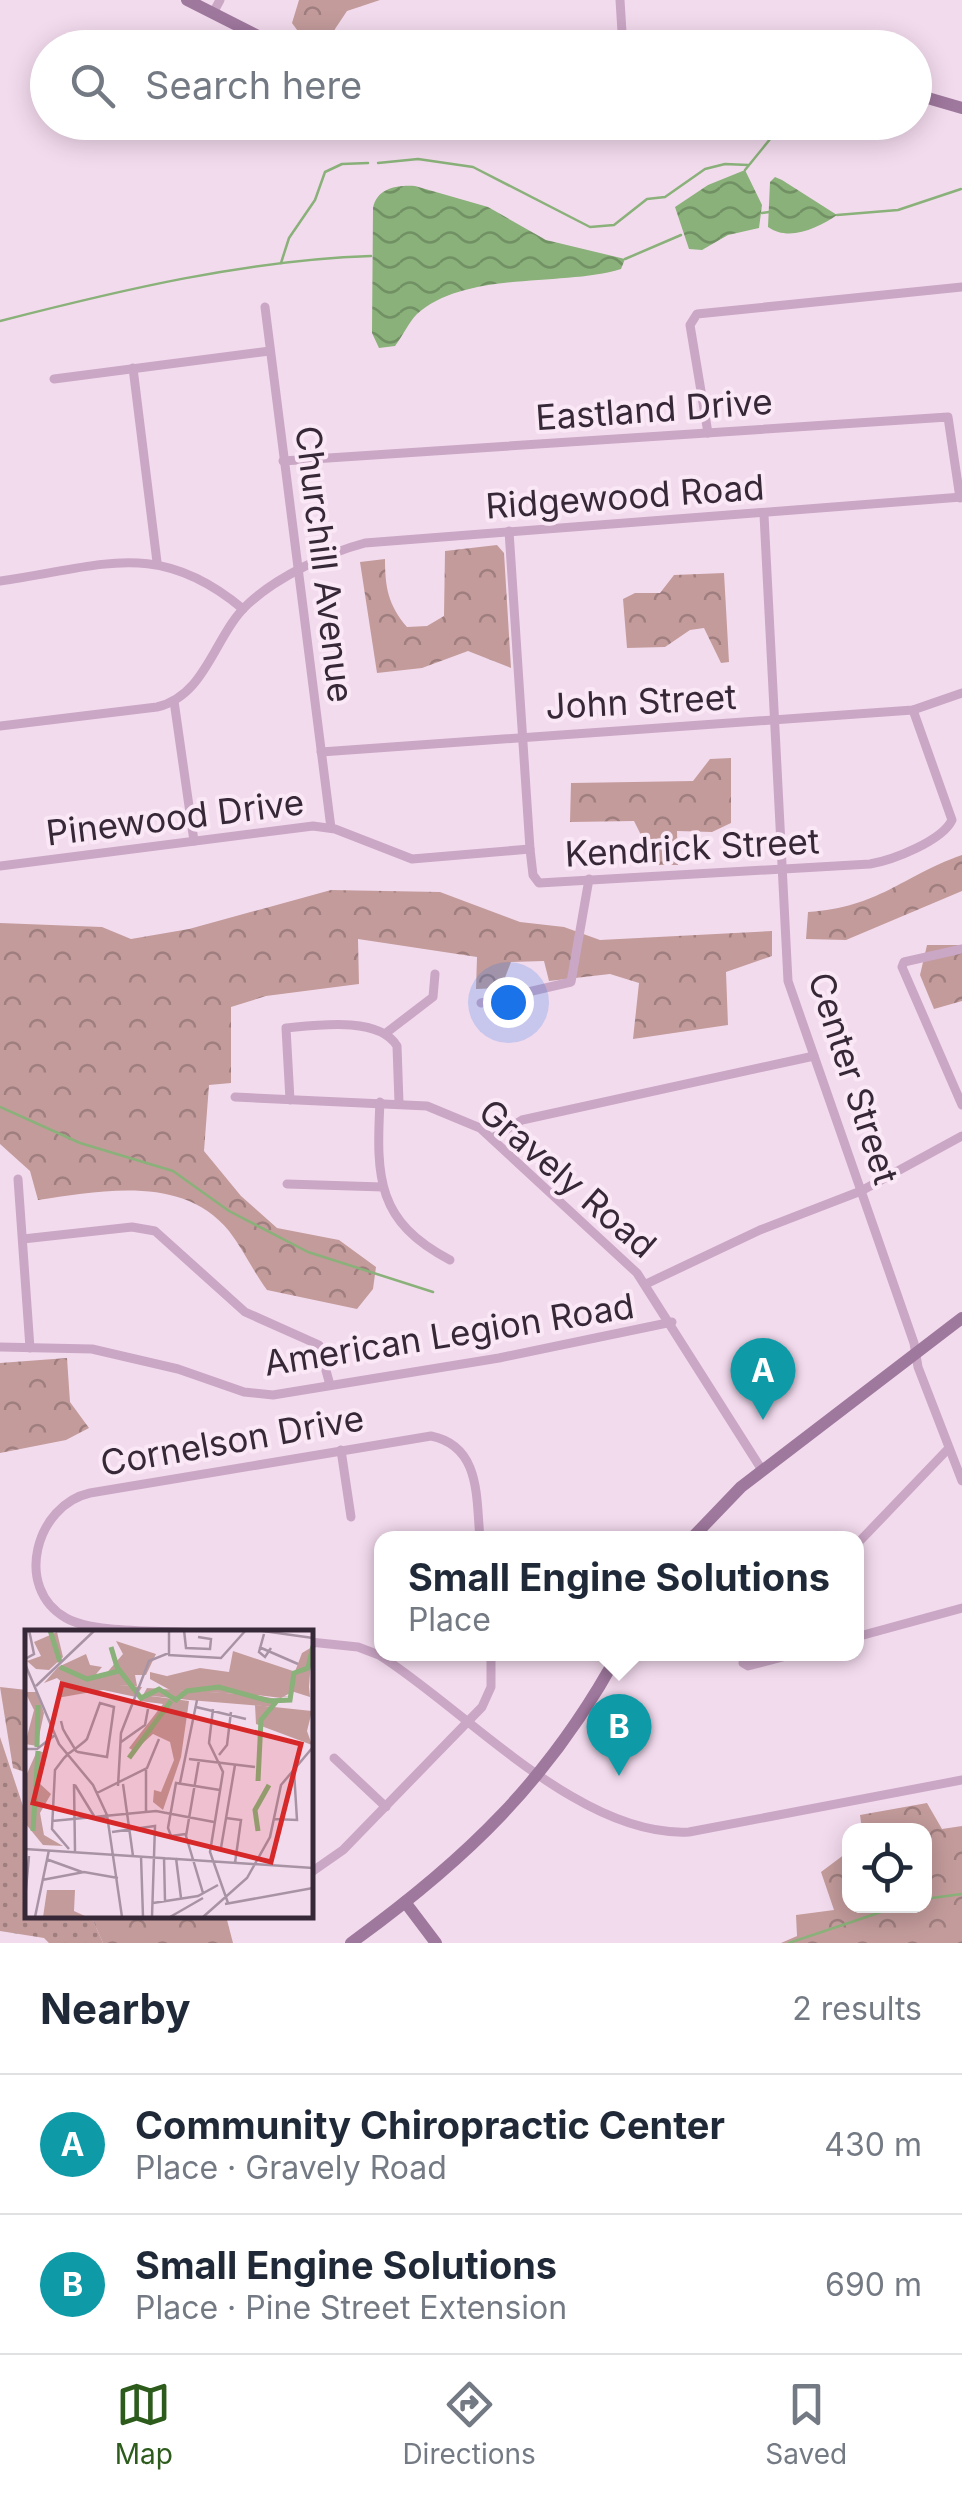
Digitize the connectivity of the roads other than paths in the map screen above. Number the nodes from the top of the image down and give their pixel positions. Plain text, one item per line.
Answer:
1 (186, 0) edge
2 (220, 0) edge
3 (620, 0) edge
4 (213, 13) junction
5 (247, 30) edge
6 (622, 30) edge
7 (932, 99) edge
8 (962, 108) edge
9 (962, 287) edge
10 (265, 308) dead end
11 (270, 351) junction
12 (133, 368) junction
13 (54, 379) dead end
14 (708, 433) junction
15 (284, 462) junction
16 (961, 497) edge
17 (764, 515) junction
18 (509, 531) junction
19 (157, 562) junction
20 (0, 572) edge
21 (298, 572) junction
22 (1, 581) edge
23 (243, 609) junction
24 (962, 692) edge
25 (174, 701) junction
26 (913, 710) junction
27 (775, 720) junction
28 (0, 726) edge
29 (522, 735) junction
30 (321, 752) junction
31 (331, 828) junction
32 (194, 841) junction
33 (530, 850) junction
34 (0, 866) edge
35 (783, 868) junction
36 (589, 879) junction
37 (962, 949) edge
38 (435, 974) dead end
39 (481, 1003) dead end
40 (386, 1033) junction
41 (814, 1056) junction
42 (235, 1097) dead end
43 (290, 1100) junction
44 (380, 1102) junction
45 (399, 1103) junction
46 (962, 1105) edge
47 (962, 1136) edge
48 (492, 1138) junction
49 (18, 1179) dead end
50 (287, 1184) dead end
51 (382, 1187) junction
52 (861, 1190) junction
53 (23, 1239) junction
54 (450, 1260) dead end
55 (646, 1284) junction
56 (962, 1318) edge
57 (672, 1322) junction
58 (0, 1348) edge
59 (30, 1348) junction
60 (914, 1351) junction
61 (330, 1384) junction
62 (948, 1449) junction
63 (341, 1450) junction
64 (762, 1470) junction
65 (962, 1480) edge
66 (351, 1517) dead end
67 (479, 1531) edge
68 (699, 1531) edge
69 (864, 1537) edge
70 (962, 1608) edge
71 (159, 1630) edge
72 (864, 1634) edge
73 (312, 1642) edge
74 (374, 1652) edge
75 (388, 1661) edge
76 (491, 1661) edge
77 (614, 1661) edge
78 (468, 1722) junction
79 (334, 1758) dead end
80 (540, 1776) junction
81 (962, 1780) edge
82 (386, 1806) junction
83 (312, 1872) edge
84 (404, 1902) junction
85 (351, 1943) edge
86 (436, 1943) edge

1 - 4 main road
2 - 4 street
3 - 6 street
4 - 5 main road
7 - 8 main road
9 - 14 street
10 - 11 street, Churchill Avenue
11 - 12 street
11 - 15 street, Churchill Avenue
12 - 13 street
12 - 19 street
14 - 15 street, Eastland Drive
14 - 16 street, Eastland Drive
15 - 21 street, Churchill Avenue
16 - 17 street, Ridgewood Road
17 - 18 street, Ridgewood Road
17 - 27 street, Center Street
18 - 21 street, Ridgewood Road
18 - 29 street, Kendrick Street
19 - 22 street
19 - 23 street
20 - 22 street
21 - 23 street, Ridgewood Road
21 - 30 street, Churchill Avenue
23 - 25 street
24 - 26 street, John Street
25 - 28 street
25 - 32 street
26 - 27 street, John Street
26 - 35 street, Kendrick Street
27 - 29 street, John Street
27 - 35 street, Center Street
29 - 30 street, John Street
29 - 33 street, Kendrick Street
30 - 31 street, Churchill Avenue
31 - 32 street, Pinewood Drive
31 - 33 street, Pinewood Drive
32 - 34 street, Pinewood Drive
33 - 36 street, Kendrick Street
35 - 36 street, Kendrick Street
35 - 41 street, Center Street
36 - 39 street
37 - 46 street
38 - 40 street
40 - 43 street
40 - 45 street
41 - 48 street
41 - 52 street, Center Street
42 - 43 street, Gravely Road
43 - 44 street, Gravely Road
44 - 45 street, Gravely Road
44 - 51 street
45 - 48 street, Gravely Road
47 - 52 street
48 - 55 street, Gravely Road
49 - 53 street
50 - 51 street
51 - 54 street
52 - 55 street
52 - 60 street, Center Street
53 - 59 street
53 - 61 street
55 - 57 street, Gravely Road
56 - 60 main road
57 - 61 street, American Legion Road
57 - 64 street, Gravely Road
58 - 59 street, American Legion Road
59 - 61 street, American Legion Road
60 - 62 street, Center Street
60 - 64 main road
62 - 65 street, Center Street
62 - 69 street
63 - 66 street
63 - 67 street, Cornelson Drive
63 - 71 street, Cornelson Drive
64 - 68 main road
70 - 72 street
73 - 74 street
75 - 78 street
76 - 78 street
77 - 80 main road
78 - 80 street
78 - 82 street
79 - 82 street
80 - 81 street
80 - 84 main road
82 - 83 street
84 - 85 main road
84 - 86 main road

